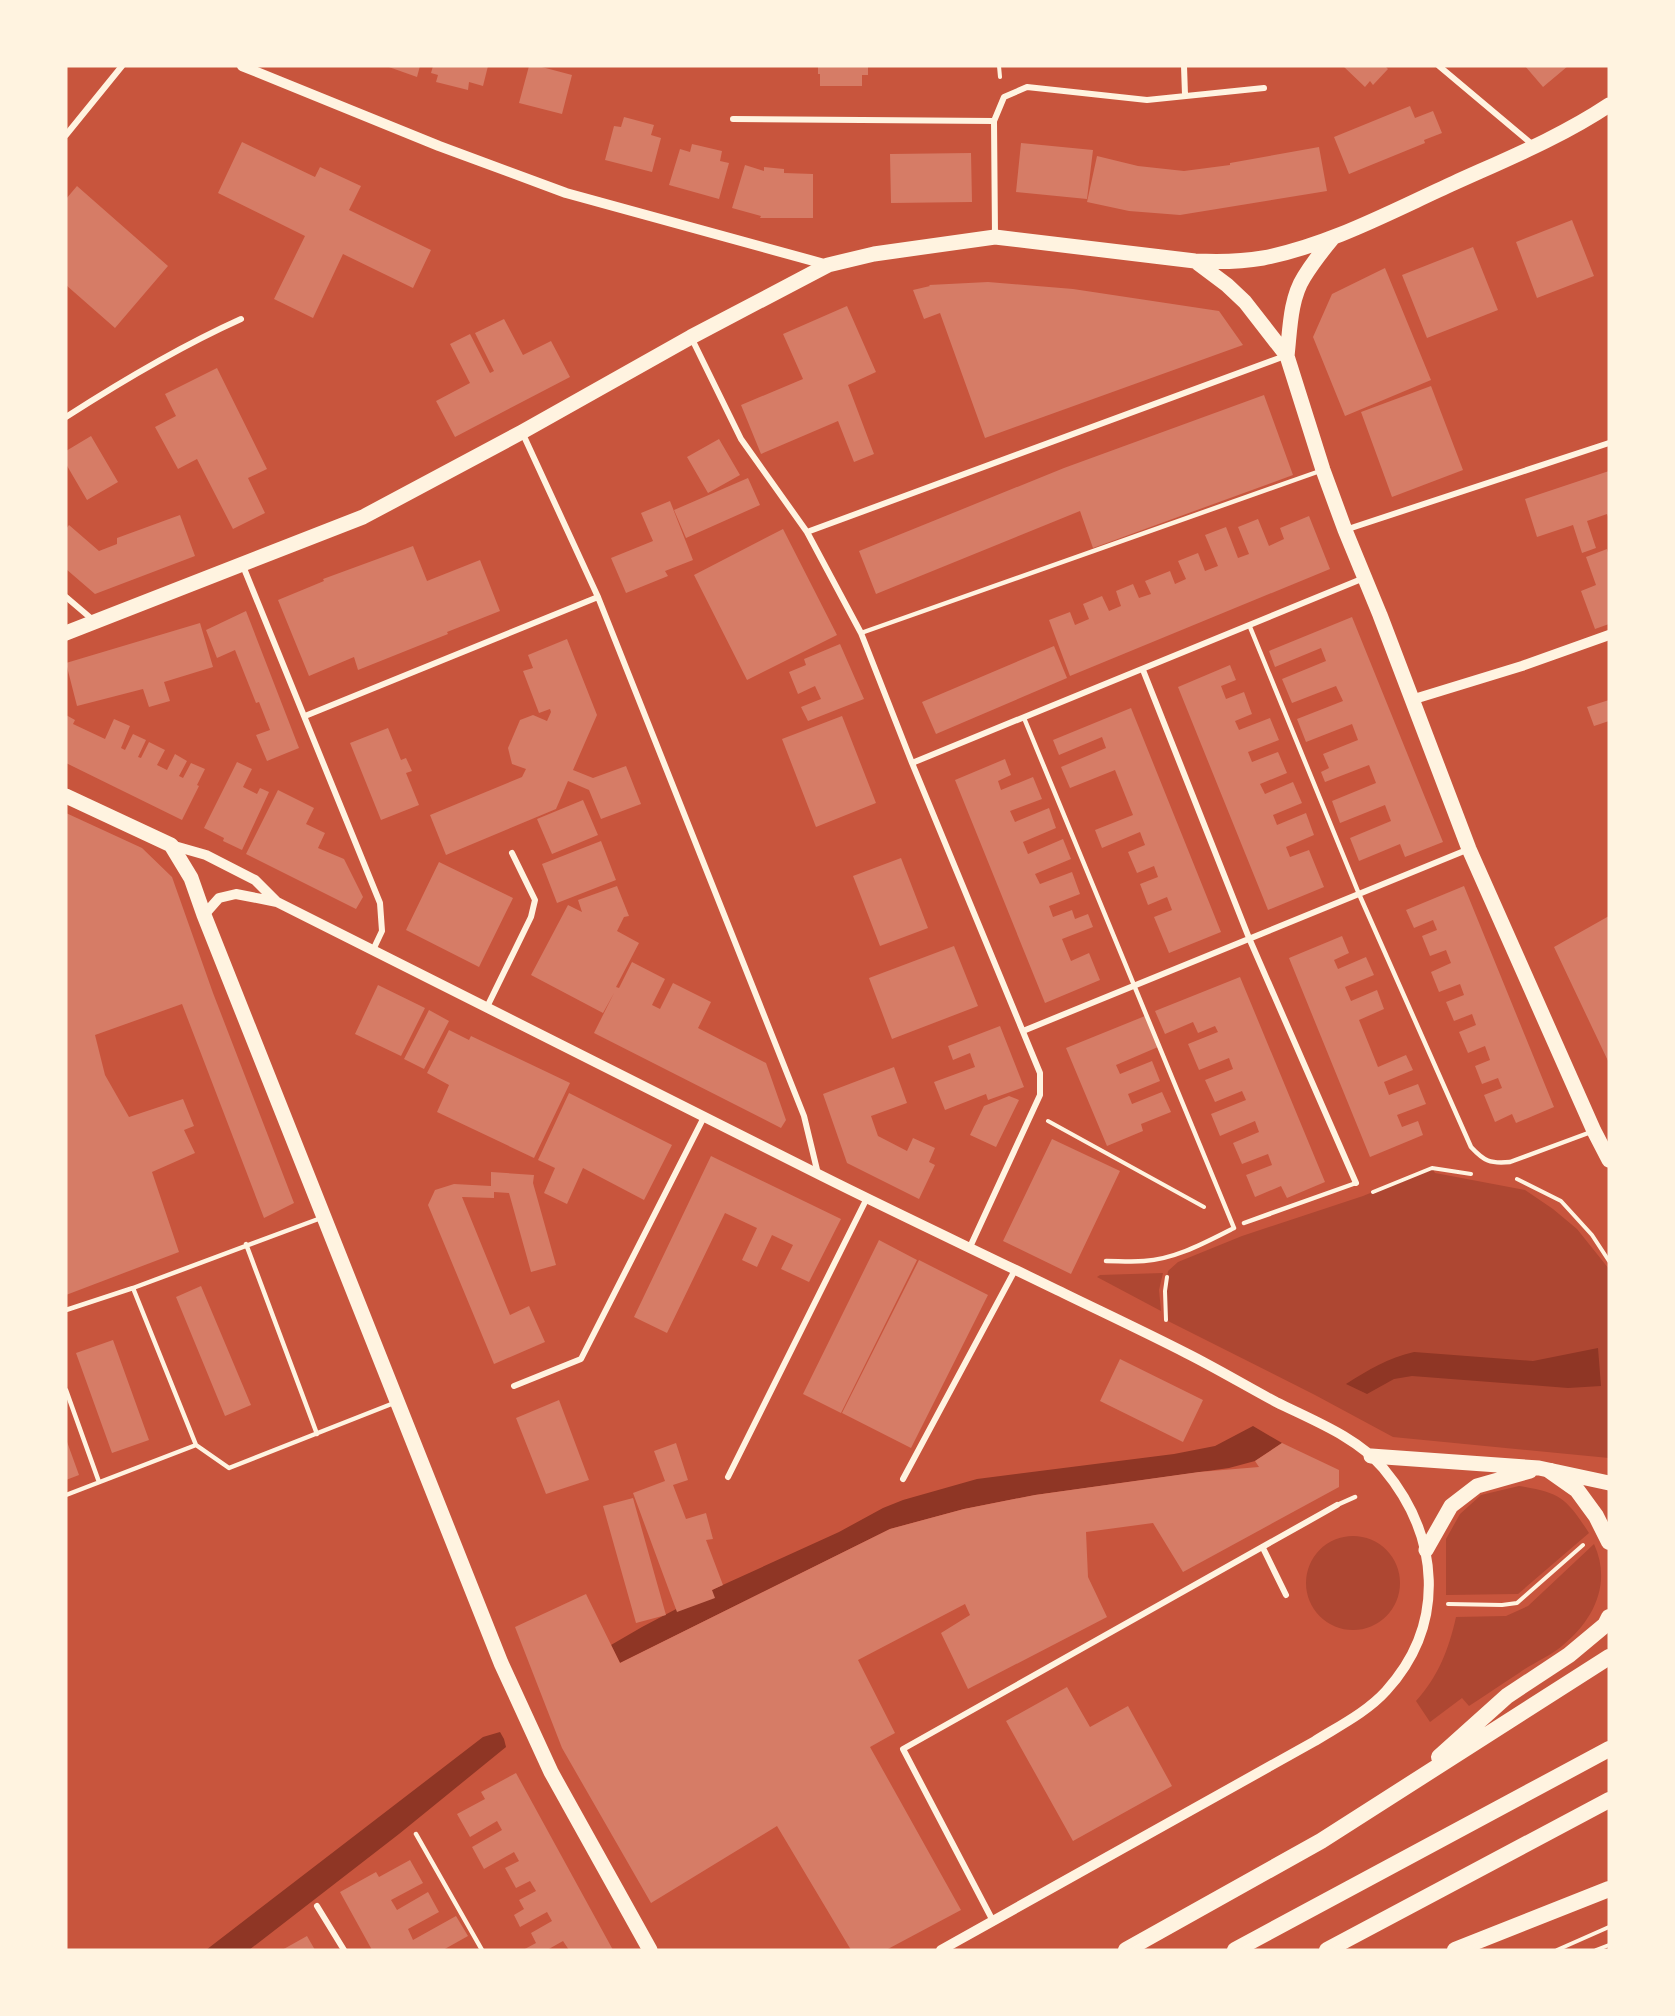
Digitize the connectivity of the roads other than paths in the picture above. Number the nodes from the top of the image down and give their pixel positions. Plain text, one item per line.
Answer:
1 (122, 66) edge
2 (242, 66) edge
3 (1184, 66) edge
4 (1439, 66) edge
5 (1264, 88) dead end
6 (1185, 95) junction
7 (1609, 105) edge
8 (733, 119) dead end
9 (994, 121) junction
10 (66, 135) edge
11 (1535, 147) junction
12 (995, 237) junction
13 (1332, 239) junction
14 (1194, 261) junction
15 (828, 266) junction
16 (241, 319) dead end
17 (691, 337) junction
18 (1287, 356) junction
19 (66, 417) edge
20 (522, 432) junction
21 (1609, 443) edge
22 (1323, 470) junction
23 (1345, 530) junction
24 (807, 532) junction
25 (243, 565) junction
26 (1365, 578) junction
27 (66, 597) edge
28 (598, 597) junction
29 (97, 622) junction
30 (1250, 627) junction
31 (861, 633) junction
32 (68, 634) edge
33 (1609, 635) edge
34 (1143, 669) junction
35 (1411, 700) junction
36 (305, 716) junction
37 (1024, 718) junction
38 (912, 763) junction
39 (66, 796) edge
40 (171, 845) junction
41 (1469, 849) junction
42 (512, 853) dead end
43 (1359, 894) junction
44 (277, 902) junction
45 (204, 915) junction
46 (1249, 938) junction
47 (373, 950) junction
48 (1135, 986) junction
49 (487, 1007) junction
50 (1023, 1030) junction
51 (704, 1117) junction
52 (1594, 1131) junction
53 (1609, 1160) edge
54 (818, 1175) junction
55 (1356, 1183) joint
56 (867, 1198) junction
57 (324, 1217) junction
58 (1244, 1223) dead end
59 (246, 1244) junction
60 (970, 1247) junction
61 (1106, 1261) dead end
62 (1015, 1270) junction
63 (133, 1288) junction
64 (66, 1310) edge
65 (514, 1386) dead end
66 (66, 1390) edge
67 (396, 1403) junction
68 (317, 1434) junction
69 (196, 1445) junction
70 (1371, 1456) junction
71 (1545, 1470) junction
72 (728, 1477) dead end
73 (903, 1479) dead end
74 (99, 1482) junction
75 (1609, 1483) edge
76 (66, 1495) edge
77 (1355, 1497) dead end
78 (1337, 1505) joint
79 (1606, 1535) edge
80 (1263, 1548) junction
81 (1426, 1550) junction
82 (1286, 1596) dead end
83 (1609, 1617) edge
84 (1609, 1657) edge
85 (1609, 1749) edge
86 (1403, 1790) junction
87 (1609, 1800) edge
88 (416, 1834) dead end
89 (1609, 1889) edge
90 (317, 1906) dead end
91 (993, 1921) junction
92 (344, 1950) edge
93 (482, 1950) edge
94 (650, 1950) edge
95 (941, 1950) edge
96 (1126, 1950) edge
97 (1235, 1950) edge
98 (1327, 1950) edge
99 (1455, 1950) edge

1 - 10 street
2 - 15 street
3 - 6 street
4 - 11 street
5 - 6 street
6 - 9 street
7 - 11 main road
8 - 9 street
9 - 12 street
11 - 13 main road
12 - 14 main road
12 - 15 main road
13 - 14 main road
13 - 18 main road
14 - 18 main road
15 - 17 main road
16 - 19 street
17 - 20 main road
17 - 24 street
18 - 22 main road
18 - 24 street
20 - 25 main road
20 - 28 street
21 - 23 street
22 - 23 main road
22 - 31 lane
23 - 26 main road
24 - 31 street
25 - 29 main road
25 - 36 street
26 - 30 street
26 - 35 main road
27 - 29 street
28 - 36 street
28 - 54 street
29 - 32 main road
30 - 34 street
30 - 43 lane
31 - 38 street
33 - 35 street
34 - 37 street
34 - 46 street
35 - 41 main road
36 - 47 street
37 - 38 street
37 - 48 lane
38 - 50 street
39 - 40 main road
40 - 44 street
40 - 45 main road
41 - 43 street
41 - 52 main road
42 - 49 street
43 - 46 street
43 - 52 lane
44 - 45 street
44 - 47 street
45 - 57 main road
46 - 48 street
46 - 55 street
47 - 49 street
48 - 50 street
48 - 61 lane
49 - 51 street
50 - 60 street
51 - 54 street
51 - 65 street
52 - 53 main road
54 - 56 street
55 - 58 lane
56 - 60 street
56 - 72 street
57 - 59 lane
57 - 67 main road
59 - 63 lane
59 - 68 lane
60 - 62 street
62 - 70 street
62 - 73 street
63 - 64 lane
63 - 69 lane
66 - 74 lane
67 - 68 lane
67 - 94 main road
68 - 69 lane
69 - 74 lane
70 - 71 main road
70 - 81 street
71 - 75 main road
71 - 79 highway
71 - 81 main road
74 - 76 lane
77 - 78 lane
78 - 80 street
80 - 82 street
80 - 91 street
81 - 91 street
83 - 86 highway
84 - 86 highway
85 - 97 highway
86 - 96 highway
87 - 98 highway
88 - 93 lane
89 - 99 highway
90 - 92 street
91 - 95 street

